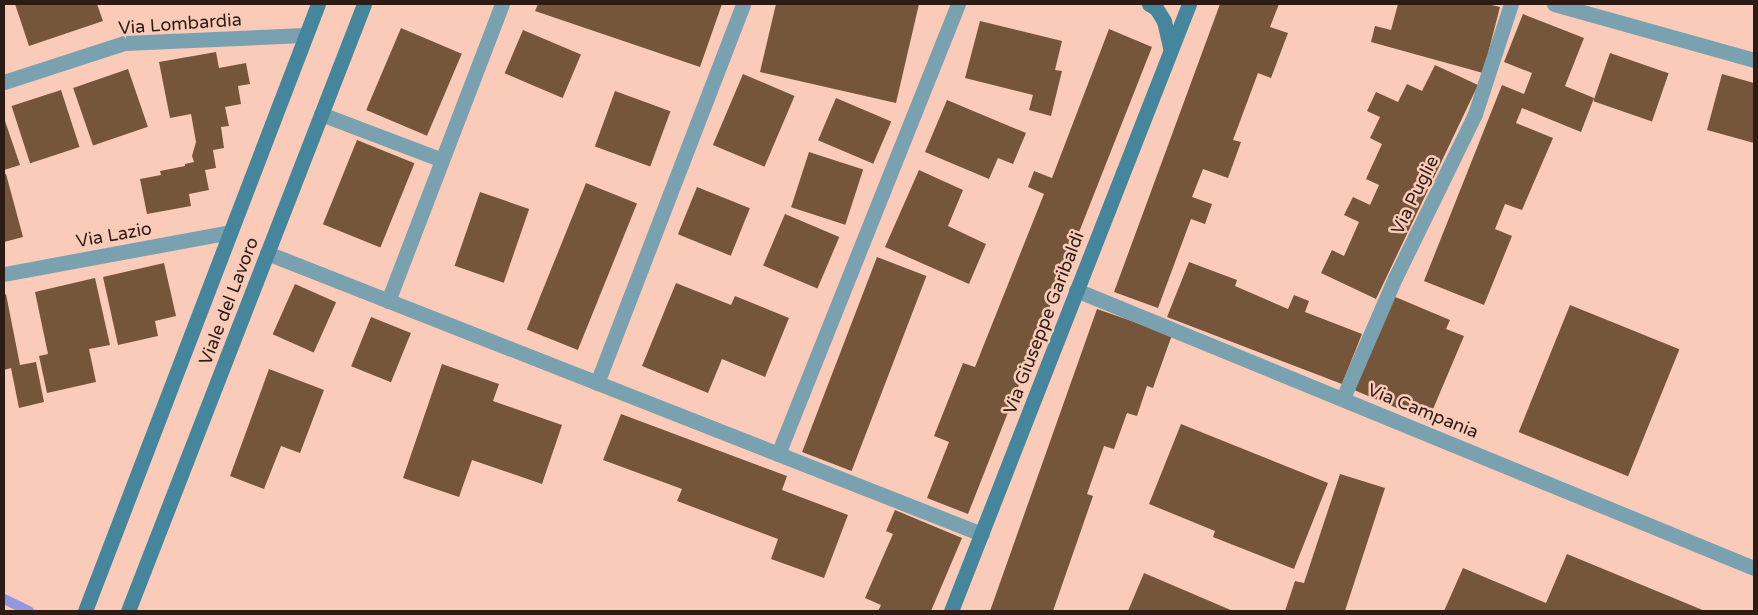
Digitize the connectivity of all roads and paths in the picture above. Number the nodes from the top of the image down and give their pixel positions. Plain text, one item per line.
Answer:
1 (318, 4) edge
2 (364, 4) edge
3 (502, 4) edge
4 (743, 4) edge
5 (958, 4) edge
6 (1149, 4) edge
7 (1189, 4) edge
8 (1511, 4) edge
9 (1554, 4) edge
10 (305, 35) junction
11 (1170, 48) junction
12 (1754, 60) edge
13 (4, 82) edge
14 (321, 114) junction
15 (442, 160) junction
16 (230, 232) junction
17 (267, 253) junction
18 (4, 274) edge
19 (1076, 290) junction
20 (388, 301) junction
21 (597, 382) junction
22 (1343, 398) junction
23 (778, 454) junction
24 (982, 534) junction
25 (1754, 568) edge
26 (85, 611) edge
27 (128, 611) edge
28 (951, 611) edge

1 - 10 main road, Viale del Lavoro
2 - 14 main road, Viale del Lavoro
3 - 15 street
4 - 21 street
5 - 23 street
6 - 11 main road
7 - 11 main road, Via Giuseppe Garibaldi
8 - 22 street, Via Puglie
9 - 12 street
10 - 13 street, Via Lombardia
10 - 16 main road, Viale del Lavoro
11 - 19 main road, Via Giuseppe Garibaldi
14 - 15 street
14 - 17 main road, Viale del Lavoro
15 - 20 street
16 - 18 street, Via Lazio
16 - 26 main road, Viale del Lavoro
17 - 20 street
17 - 27 main road, Viale del Lavoro
19 - 22 street, Via Campania
19 - 24 main road, Via Giuseppe Garibaldi
20 - 21 street
21 - 23 street
22 - 25 street, Via Campania
23 - 24 street
24 - 28 main road, Via Giuseppe Garibaldi

